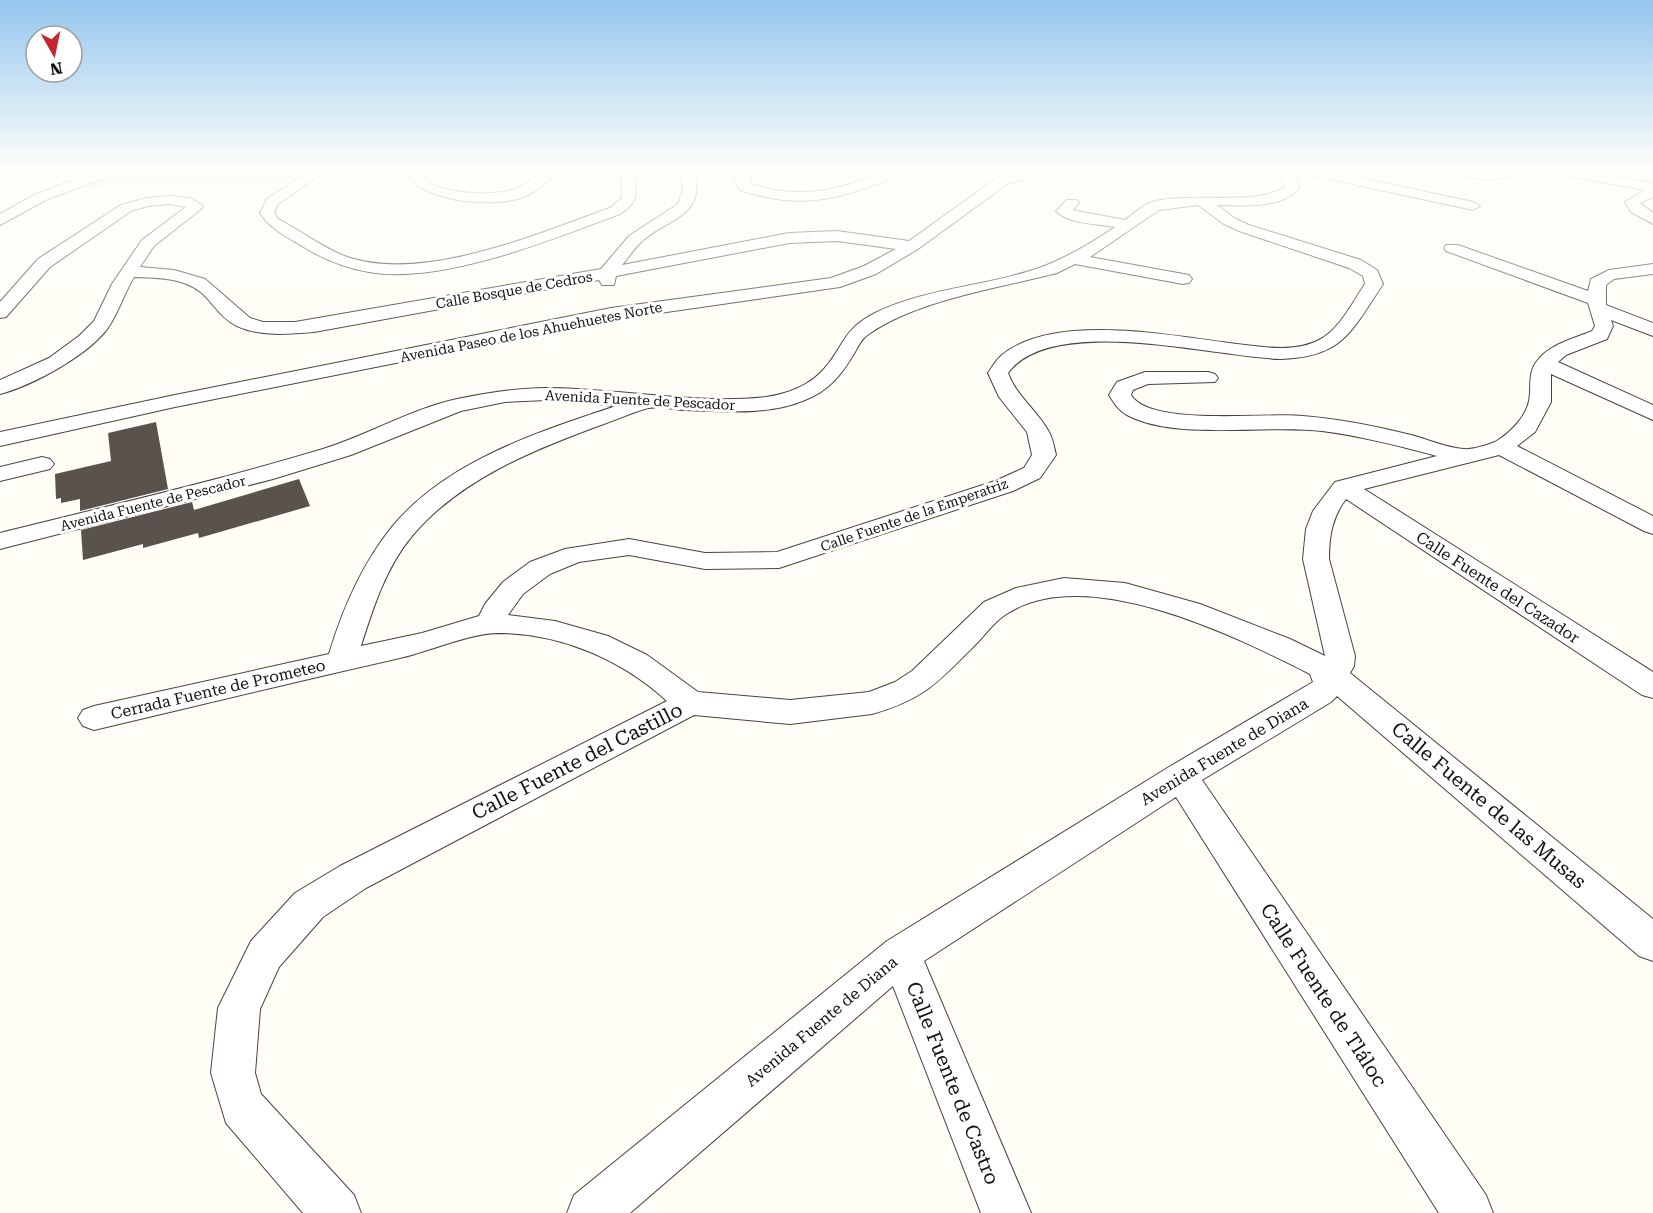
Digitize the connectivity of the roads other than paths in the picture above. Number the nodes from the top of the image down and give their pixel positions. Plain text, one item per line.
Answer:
1 (95, 228) edge
2 (168, 228) edge
3 (283, 228) edge
4 (566, 228) edge
5 (652, 228) edge
6 (919, 228) joint
7 (928, 228) edge
8 (1124, 228) edge
9 (1243, 228) edge
10 (863, 238) junction
11 (896, 248) junction
12 (1452, 248) dead end
13 (1075, 259) junction
14 (1653, 269) edge
15 (130, 272) junction
16 (1183, 279) dead end
17 (610, 296) junction
18 (1597, 304) junction
19 (0, 313) edge
20 (1653, 330) edge
21 (1545, 364) junction
22 (1208, 378) dead end
23 (0, 388) edge
24 (647, 402) junction
25 (1653, 414) edge
26 (0, 425) edge
27 (0, 439) edge
28 (1502, 447) junction
29 (1462, 456) junction
30 (42, 464) dead end
31 (0, 474) edge
32 (1344, 487) junction
33 (1653, 526) edge
34 (0, 541) edge
35 (491, 624) junction
36 (342, 660) junction
37 (1324, 668) junction
38 (1653, 687) edge
39 (690, 703) junction
40 (94, 718) dead end
41 (1181, 777) junction
42 (1653, 943) edge
43 (901, 954) junction
44 (336, 1213) edge
45 (592, 1213) edge
46 (1006, 1213) edge
47 (1468, 1213) edge

1 - 19 street
2 - 15 street
3 - 4 street
5 - 17 street
6 - 10 street
6 - 11 street, Avenida Paseo de los Ahuehuetes Norte
7 - 11 street, Avenida Paseo de los Ahuehuetes Norte
8 - 13 street, Avenida Fuente de Pescador
9 - 35 street, Calle Fuente de la Emperatriz
10 - 11 street, Calle Bosque de Cedros
10 - 17 street, Calle Bosque de Cedros
11 - 17 street, Avenida Paseo de los Ahuehuetes Norte
11 - 17 street, Avenida Paseo de los Ahuehuetes Norte
12 - 18 street
13 - 16 street
13 - 24 street, Avenida Fuente de Pescador
14 - 18 street
15 - 17 street, Calle Bosque de Cedros
15 - 23 street
17 - 26 street, Avenida Paseo de los Ahuehuetes Norte
17 - 27 street, Avenida Paseo de los Ahuehuetes Norte
18 - 20 street
18 - 21 street
21 - 25 street
21 - 28 street
22 - 29 street
24 - 34 street, Avenida Fuente de Pescador
24 - 36 street
28 - 29 street
28 - 33 street
29 - 32 street
30 - 31 street
32 - 37 street
32 - 38 street, Calle Fuente del Cazador
35 - 36 street, Cerrada Fuente de Prometeo
35 - 39 street
36 - 40 street, Cerrada Fuente de Prometeo
37 - 39 street, Calle Fuente del Castillo
37 - 41 street, Avenida Fuente de Diana
37 - 42 street, Calle Fuente de las Musas
39 - 44 street, Calle Fuente del Castillo
41 - 43 street, Avenida Fuente de Diana
41 - 47 street, Calle Fuente de Tláloc
43 - 45 street, Avenida Fuente de Diana
43 - 46 street, Calle Fuente de Castro

